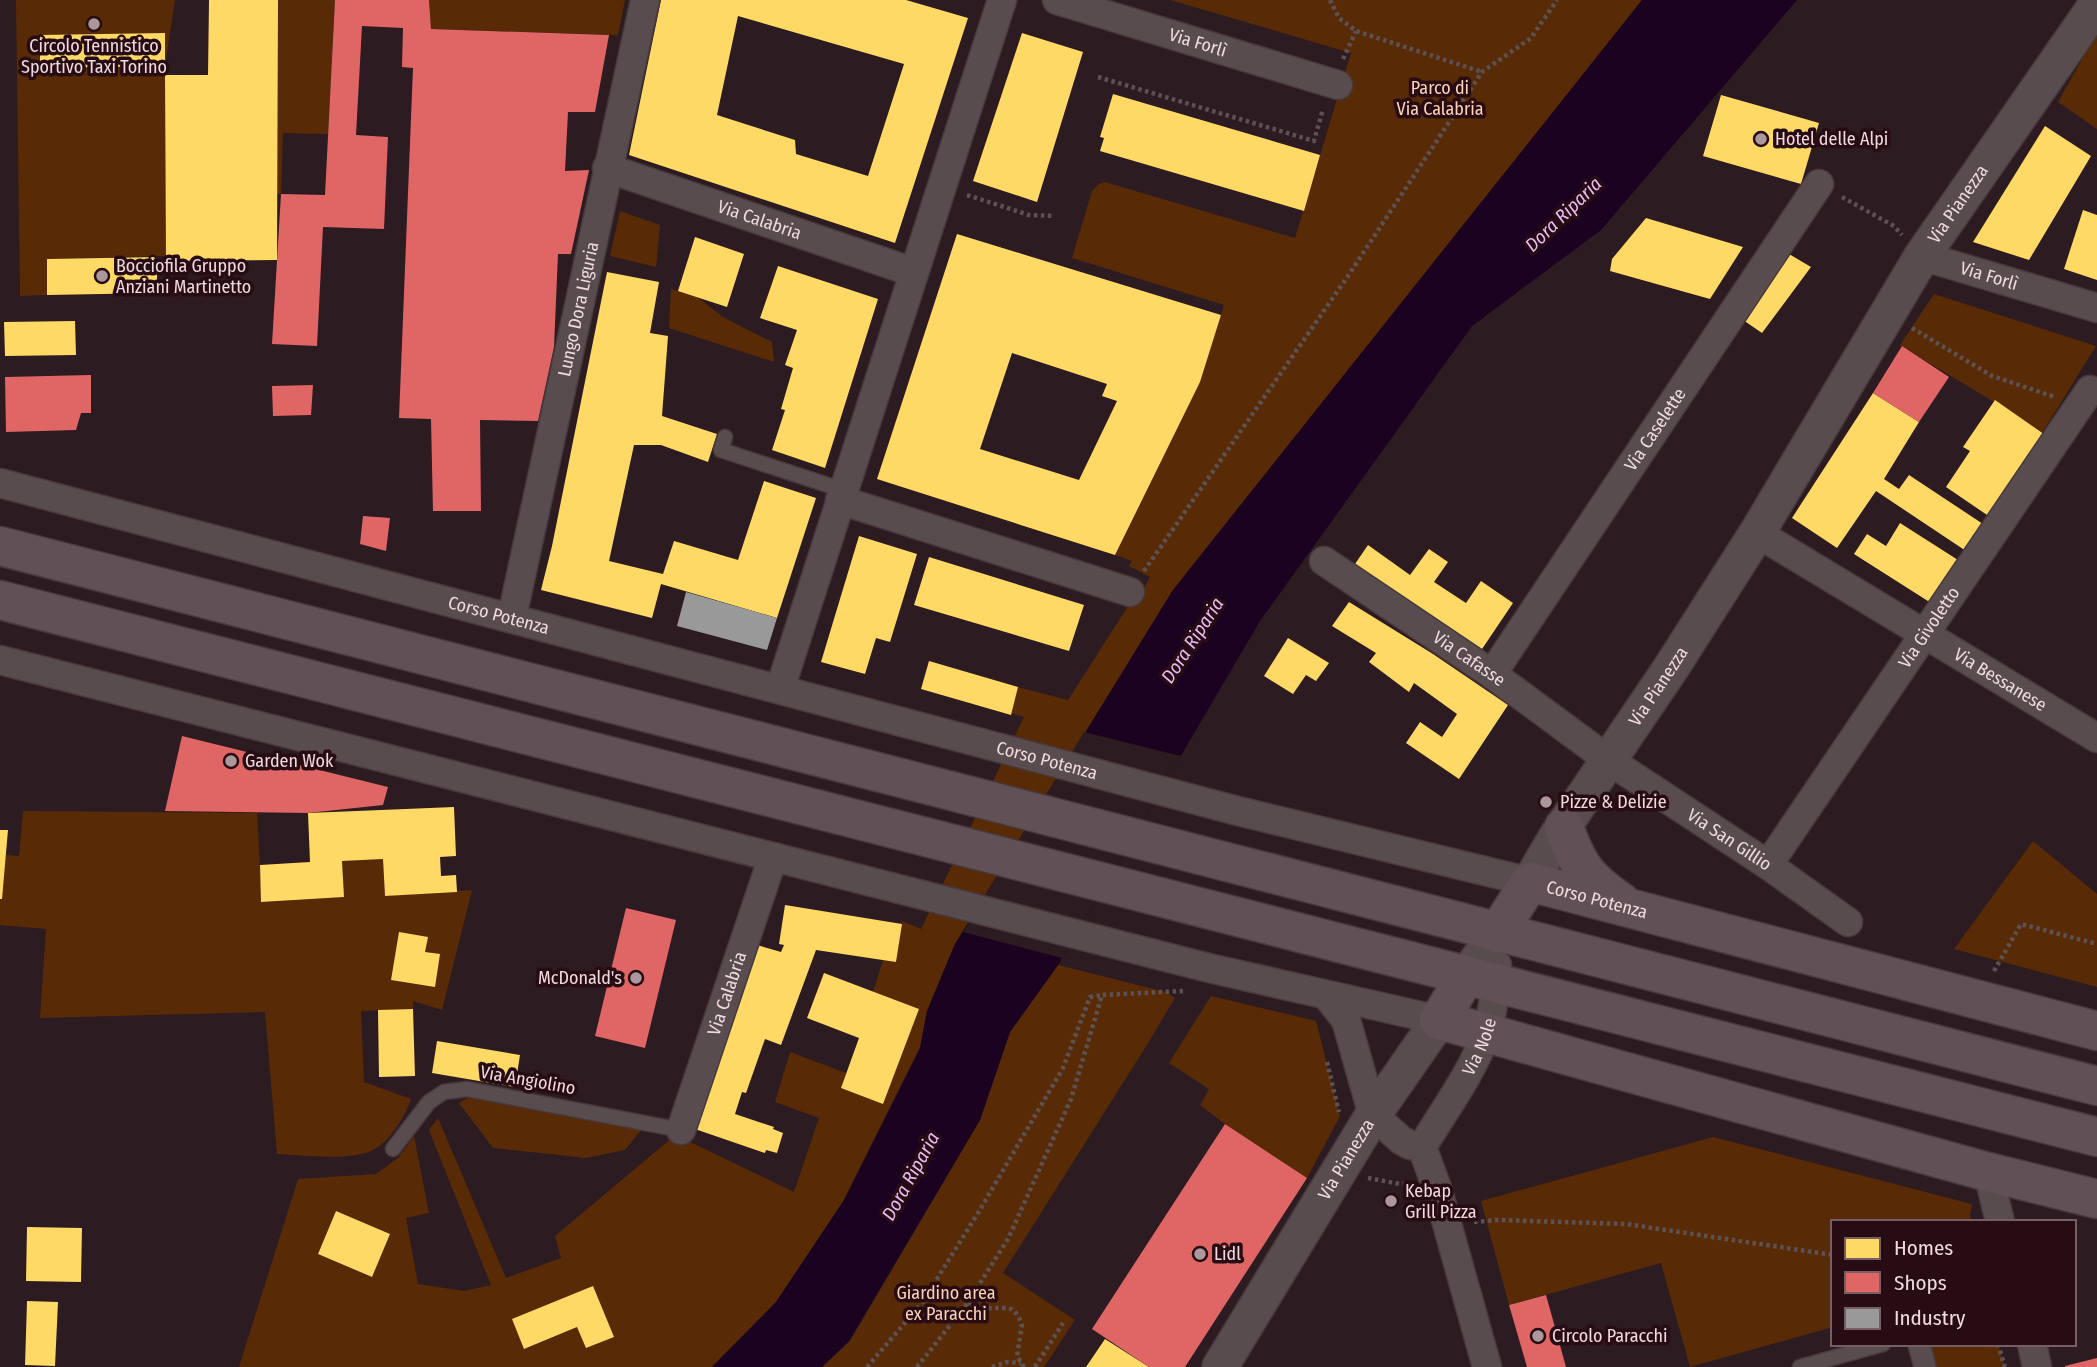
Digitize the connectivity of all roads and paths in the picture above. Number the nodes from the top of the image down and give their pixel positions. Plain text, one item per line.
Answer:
1 (645, 0) edge
2 (1002, 0) edge
3 (1057, 0) edge
4 (1330, 0) edge
5 (1557, 0) edge
6 (2097, 4) edge
7 (1482, 72) junction
8 (1098, 77) dead end
9 (1334, 83) joint
10 (607, 168) junction
11 (1819, 184) joint
12 (941, 187) junction
13 (1055, 216) dead end
14 (1922, 256) junction
15 (914, 272) junction
16 (2097, 308) edge
17 (1888, 313) junction
18 (2085, 398) joint
19 (725, 437) dead end
20 (0, 483) edge
21 (842, 495) junction
22 (1757, 533) junction
23 (0, 546) edge
24 (1324, 561) dead end
25 (1130, 592) joint
26 (0, 600) edge
27 (512, 617) junction
28 (1925, 633) junction
29 (0, 660) edge
30 (1492, 674) junction
31 (780, 689) junction
32 (2097, 738) edge
33 (1610, 761) junction
34 (1564, 827) junction
35 (773, 857) junction
36 (1768, 865) junction
37 (1530, 882) junction
38 (1628, 907) junction
39 (1848, 922) dead end
40 (1497, 933) junction
41 (2097, 944) edge
42 (1991, 977) dead end
43 (1481, 980) junction
44 (1186, 991) dead end
45 (1102, 995) junction
46 (1327, 996) junction
47 (1439, 1020) junction
48 (2097, 1031) edge
49 (1486, 1034) junction
50 (1325, 1057) dead end
51 (2097, 1086) edge
52 (1357, 1116) junction
53 (681, 1130) joint
54 (2097, 1137) edge
55 (1422, 1147) junction
56 (393, 1149) dead end
57 (1341, 1169) junction
58 (1988, 1172) junction
59 (1434, 1179) junction
60 (2097, 1199) edge
61 (2000, 1220) edge
62 (1449, 1229) junction
63 (1831, 1255) edge
64 (968, 1302) junction
65 (1063, 1323) dead end
66 (1877, 1346) edge
67 (1920, 1346) edge
68 (1999, 1346) edge
69 (2032, 1346) edge
70 (1023, 1365) edge
71 (867, 1367) edge
72 (917, 1367) edge
73 (992, 1367) edge
74 (1035, 1367) edge
75 (1220, 1367) edge
76 (1487, 1367) edge
77 (1800, 1367) edge
78 (1925, 1367) edge
79 (2005, 1367) edge
80 (2037, 1367) edge

1 - 10 street, Lungo Dora Liguria
2 - 12 street
3 - 9 street, Via Forlì
4 - 7 path
5 - 7 path
6 - 14 street, Via Pianezza
7 - 25 path
8 - 9 path
10 - 15 street, Via Calabria
10 - 27 street, Lungo Dora Liguria
11 - 14 path
11 - 30 street, Via Caselette
12 - 13 path
12 - 15 street
14 - 16 street, Via Forlì
14 - 17 street, Via Pianezza
15 - 21 street
17 - 18 path
17 - 22 street, Via Pianezza
18 - 28 street, Via Givoletto
19 - 21 lane
20 - 27 street, Corso Potenza
21 - 25 street
21 - 31 street
22 - 28 street, Via Bessanese
22 - 33 street, Via Pianezza
23 - 40 main road
24 - 30 street, Via Cafasse
26 - 43 main road
27 - 31 street, Corso Potenza
28 - 32 street, Via Bessanese
28 - 36 street, Via Givoletto
29 - 35 street
30 - 33 street, Via Cafasse
31 - 37 street, Corso Potenza
33 - 34 street, Via Pianezza
33 - 36 street, Via San Gillio
34 - 37 street, Via Pianezza
34 - 38 main road
35 - 46 street
35 - 53 street, Via Calabria
36 - 39 street, Via San Gillio
37 - 38 main road, Corso Potenza
37 - 40 main road, Via Pianezza
38 - 48 main road, Corso Potenza
40 - 43 street, Via Pianezza
40 - 51 main road
41 - 42 path
43 - 47 main road, Via Pianezza
43 - 49 street, Via Nole
43 - 54 main road
44 - 45 path
45 - 64 path
45 - 71 path
46 - 47 street
46 - 52 street
47 - 49 main road
47 - 52 street, Via Pianezza
49 - 55 street, Via Nole
49 - 58 main road
50 - 52 path
52 - 55 street
52 - 57 street, Via Pianezza
53 - 56 lane, Via Angiolino
55 - 59 street
57 - 59 path
57 - 75 street, Via Pianezza
58 - 60 main road
58 - 61 street
59 - 62 street
62 - 63 path
62 - 76 street
64 - 70 path
64 - 72 path
65 - 74 path
66 - 77 lane
67 - 78 street
68 - 79 path
69 - 80 street
70 - 73 path

